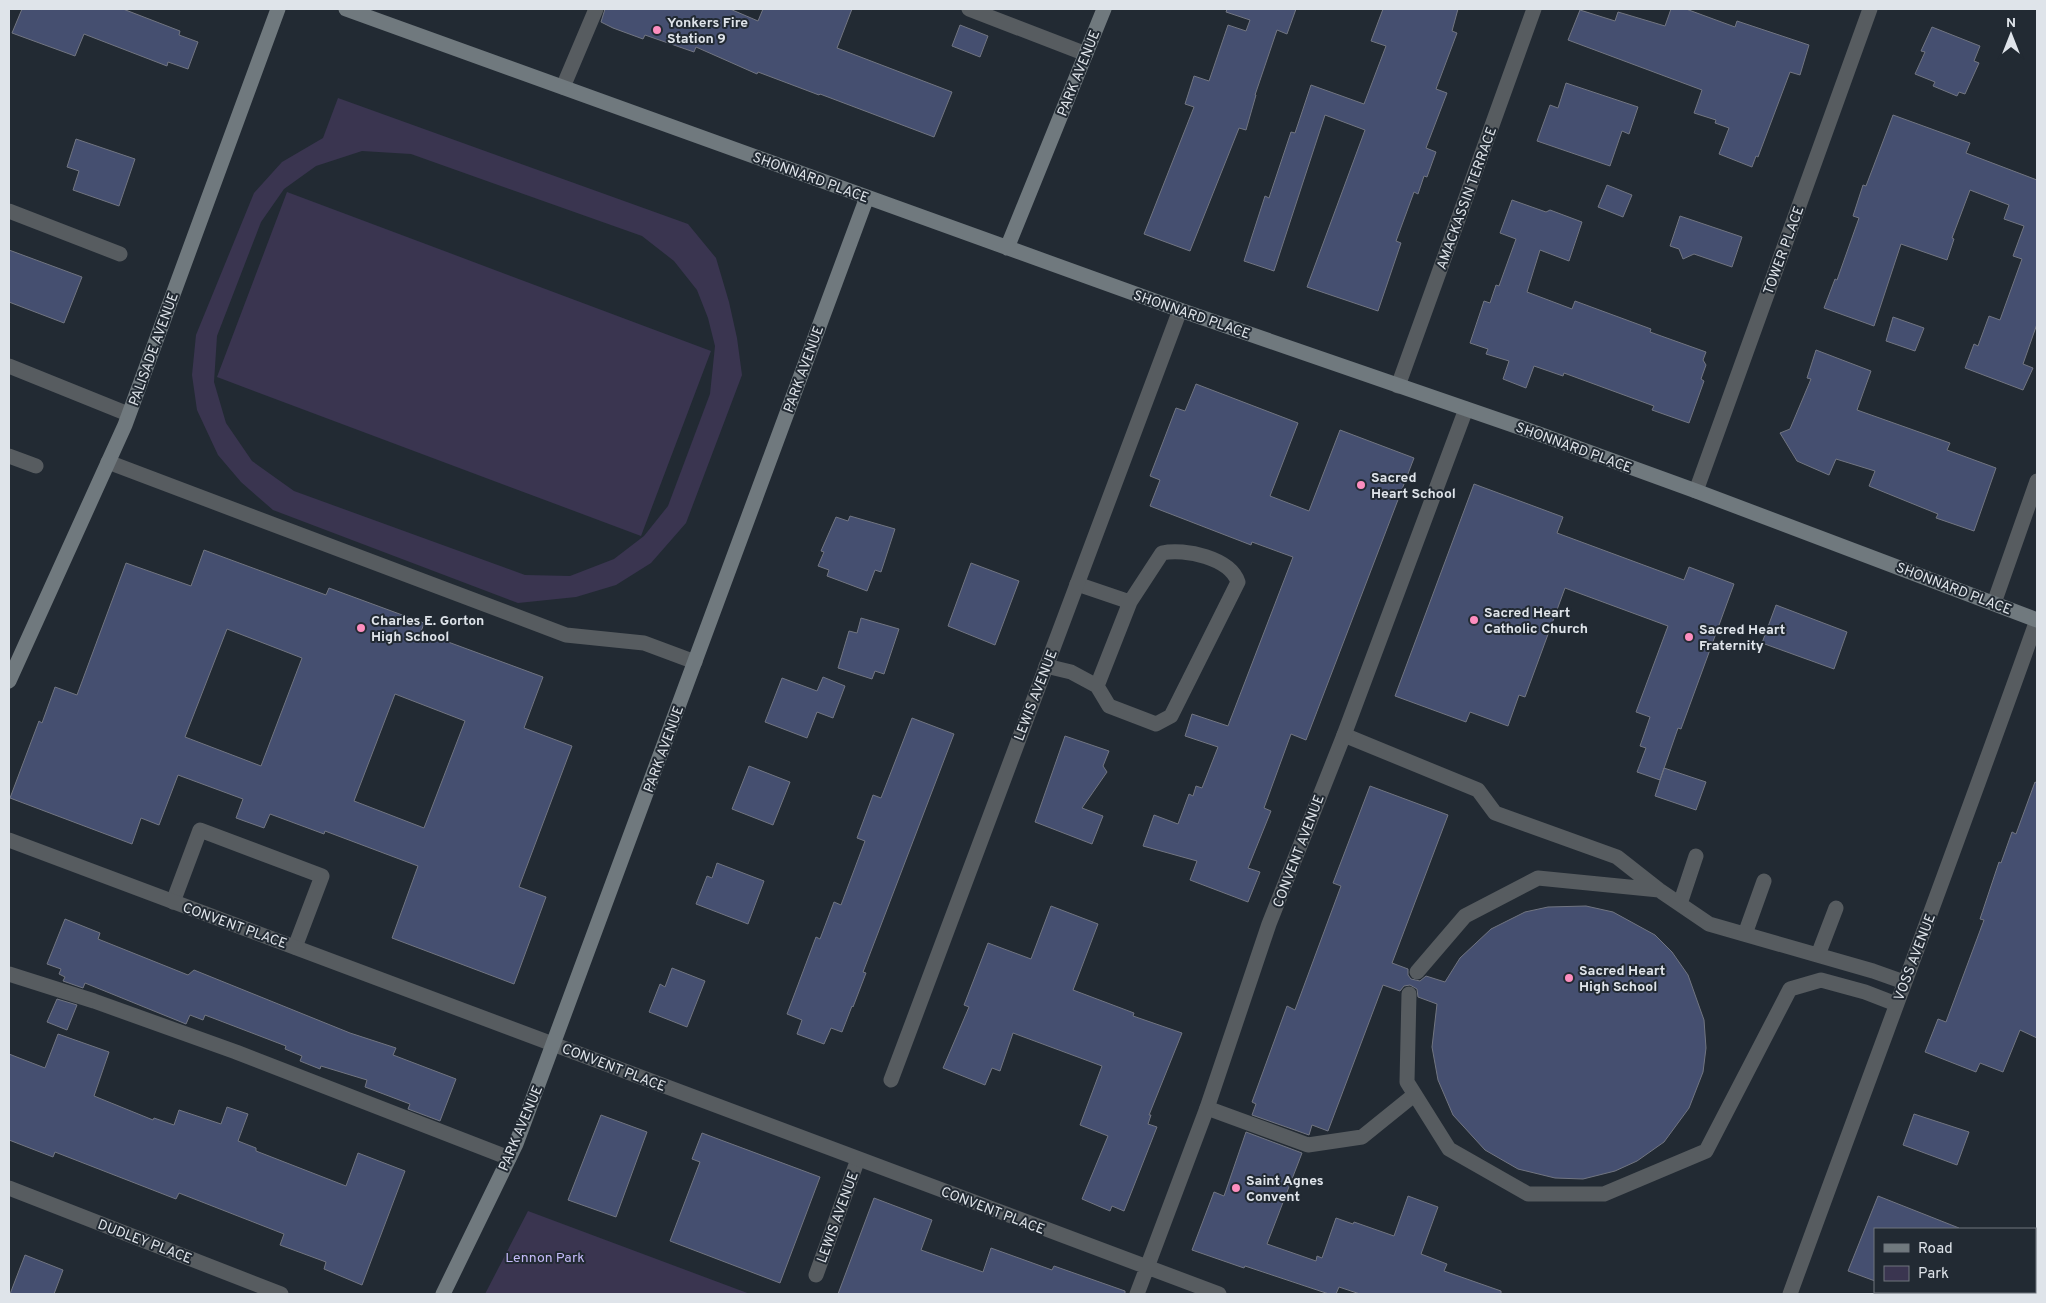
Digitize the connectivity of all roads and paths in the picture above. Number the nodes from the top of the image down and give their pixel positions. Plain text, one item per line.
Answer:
1 (278, 9) edge
2 (346, 9) edge
3 (596, 9) edge
4 (969, 9) edge
5 (1104, 9) edge
6 (1534, 9) edge
7 (1870, 9) edge
8 (1086, 54) junction
9 (563, 87) junction
10 (866, 197) junction
11 (9, 211) edge
12 (1007, 248) junction
13 (120, 254) dead end
14 (1180, 310) junction
15 (9, 366) edge
16 (1398, 386) junction
17 (1466, 409) junction
18 (128, 414) junction
19 (9, 456) edge
20 (108, 462) junction
21 (36, 466) dead end
22 (2037, 481) edge
23 (1696, 491) junction
24 (1077, 584) junction
25 (1130, 602) junction
26 (1994, 604) junction
27 (2037, 620) edge
28 (695, 662) junction
29 (1046, 666) junction
30 (9, 682) edge
31 (1097, 686) junction
32 (1344, 734) junction
33 (9, 840) edge
34 (1696, 856) dead end
35 (1764, 881) dead end
36 (1659, 890) junction
37 (173, 902) junction
38 (1680, 904) junction
39 (1836, 908) dead end
40 (1744, 934) junction
41 (295, 948) junction
42 (1818, 955) junction
43 (1418, 972) dead end
44 (9, 974) edge
45 (1904, 982) junction
46 (1410, 994) dead end
47 (1896, 1004) junction
48 (554, 1045) junction
49 (891, 1080) dead end
50 (1414, 1095) junction
51 (1206, 1108) junction
52 (510, 1158) junction
53 (858, 1159) junction
54 (9, 1188) edge
55 (1146, 1267) junction
56 (816, 1275) dead end
57 (280, 1294) edge
58 (442, 1294) edge
59 (1137, 1294) edge
60 (1219, 1294) edge
61 (1790, 1294) edge

1 - 18 street, PALISADE AVENUE
2 - 9 street, SHONNARD PLACE
3 - 9 street
4 - 8 street
5 - 8 street, PARK AVENUE
6 - 16 street, AMACKASSIN TERRACE
7 - 23 street, TOWER PLACE
8 - 12 street, PARK AVENUE
9 - 10 street, SHONNARD PLACE
10 - 12 street, SHONNARD PLACE
10 - 28 street, PARK AVENUE
11 - 13 street
12 - 14 street, SHONNARD PLACE
14 - 16 street, SHONNARD PLACE
14 - 24 street, LEWIS AVENUE
15 - 18 street
16 - 17 street, SHONNARD PLACE
17 - 23 street, SHONNARD PLACE
17 - 32 street, CONVENT AVENUE
18 - 20 street, PALISADE AVENUE
19 - 21 street
20 - 28 street
20 - 30 street, PALISADE AVENUE
22 - 26 street
23 - 26 street, SHONNARD PLACE
24 - 25 street
24 - 29 street, LEWIS AVENUE
25 - 31 street
25 - 31 street
26 - 27 street, SHONNARD PLACE
27 - 45 street, VOSS AVENUE
28 - 48 street, PARK AVENUE
29 - 31 street
29 - 49 street, LEWIS AVENUE
32 - 36 street
32 - 51 street, CONVENT AVENUE
33 - 37 street, CONVENT PLACE
34 - 38 street
35 - 40 street
36 - 38 street
36 - 43 street
37 - 41 street, CONVENT PLACE
37 - 41 street
38 - 40 street
39 - 42 street
40 - 42 street
41 - 48 street, CONVENT PLACE
42 - 45 street
44 - 52 street
45 - 47 street, VOSS AVENUE
46 - 50 street
47 - 50 street
47 - 61 street, VOSS AVENUE
48 - 52 street, PARK AVENUE
48 - 53 street, CONVENT PLACE
50 - 51 street
51 - 55 street, CONVENT AVENUE
52 - 58 street, PARK AVENUE
53 - 55 street, CONVENT PLACE
53 - 56 street, LEWIS AVENUE
54 - 57 street, DUDLEY PLACE
55 - 59 street, CONVENT AVENUE
55 - 60 street, CONVENT PLACE

